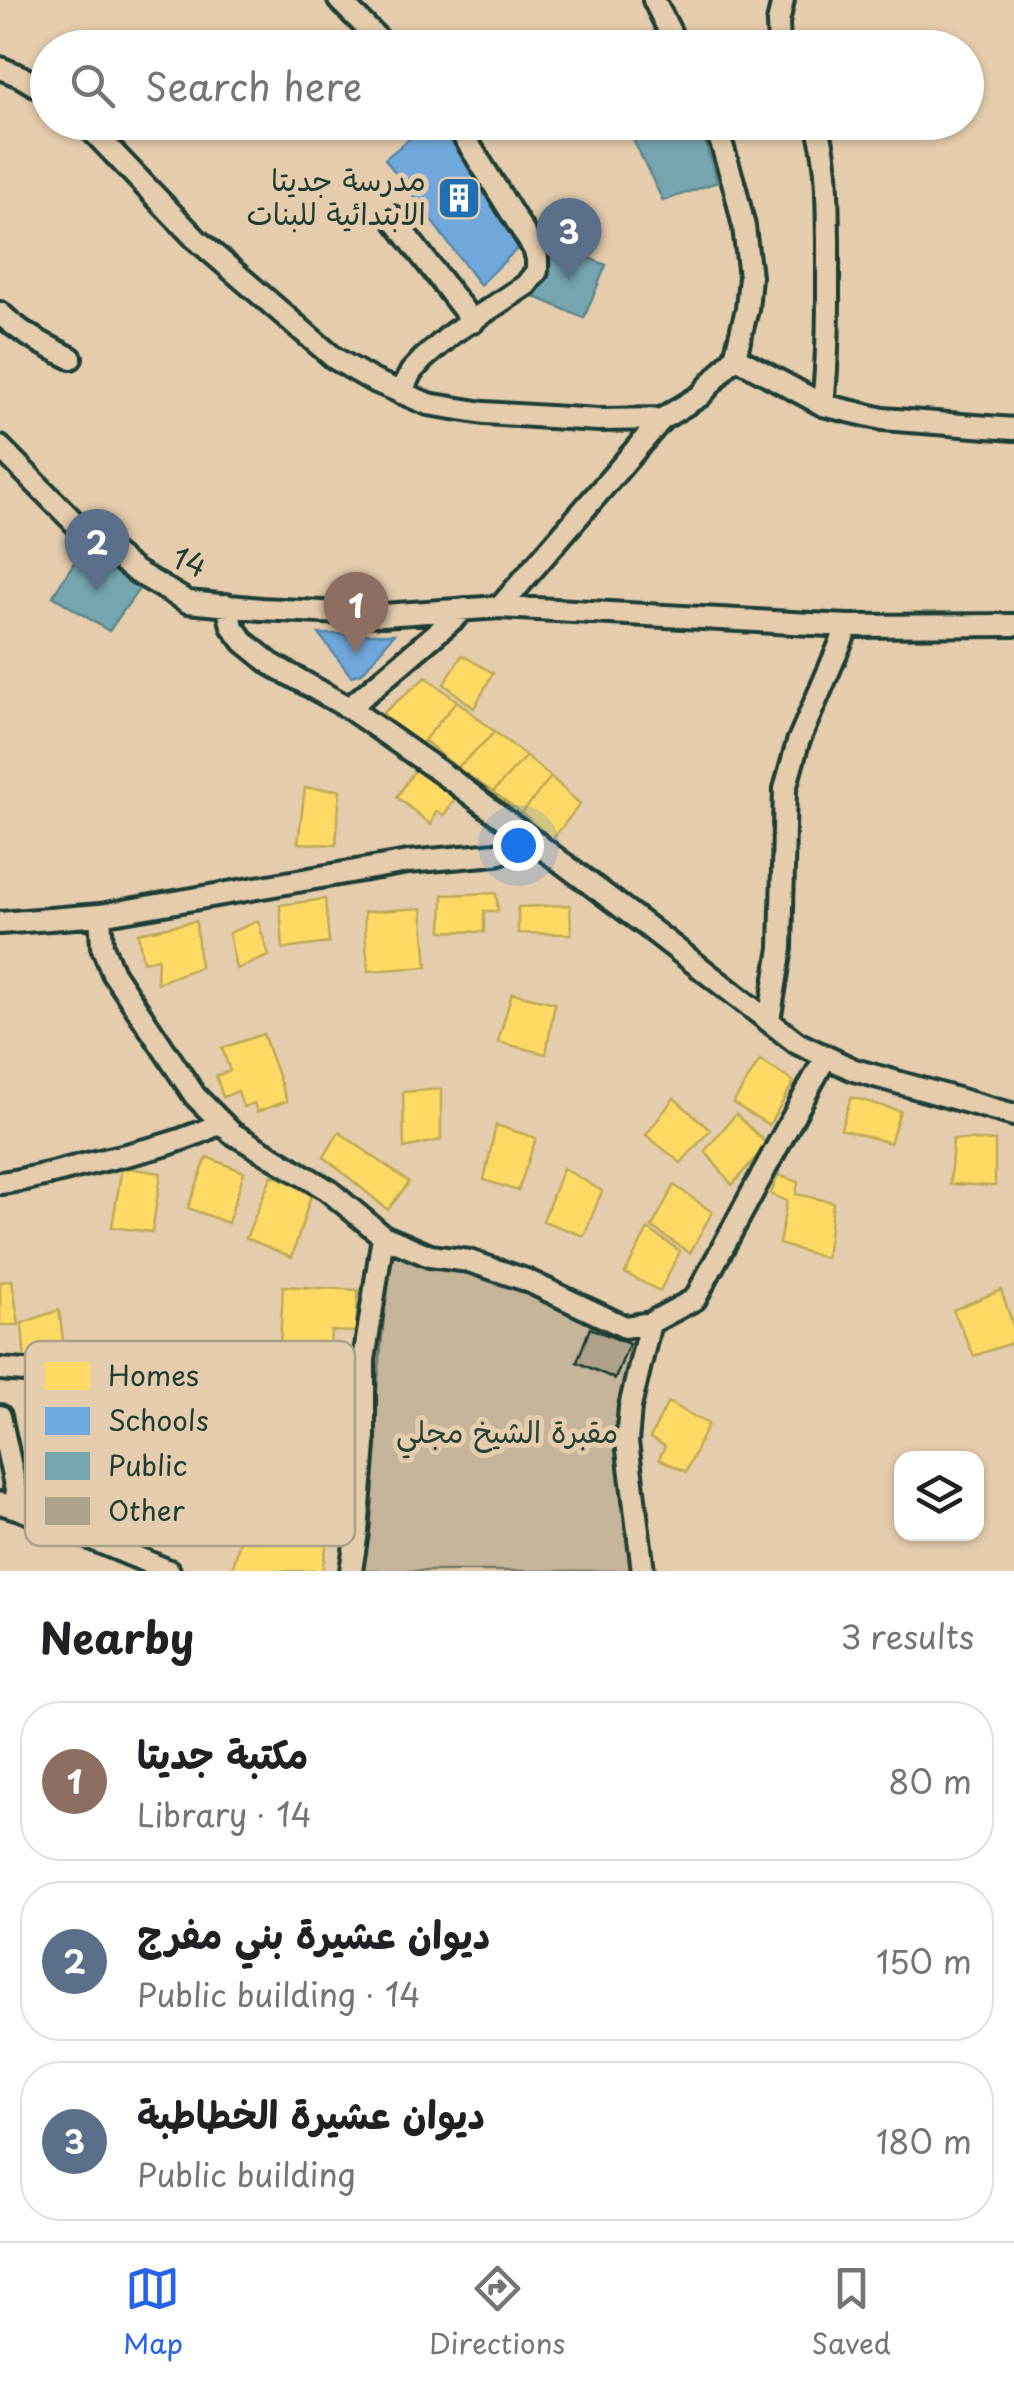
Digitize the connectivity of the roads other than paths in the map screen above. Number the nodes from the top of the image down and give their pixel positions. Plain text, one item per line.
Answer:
1 (339, 0) edge
2 (654, 0) edge
3 (783, 0) edge
4 (369, 30) edge
5 (669, 30) edge
6 (778, 30) edge
7 (0, 68) edge
8 (30, 82) edge
9 (101, 140) edge
10 (466, 140) edge
11 (720, 140) edge
12 (821, 140) edge
13 (392, 217) dead end
14 (0, 313) edge
15 (473, 322) junction
16 (736, 357) junction
17 (71, 358) dead end
18 (401, 394) junction
19 (823, 405) junction
20 (662, 420) junction
21 (1014, 429) edge
22 (0, 447) edge
23 (226, 604) junction
24 (500, 607) junction
25 (465, 609) junction
26 (1014, 625) edge
27 (848, 626) junction
28 (349, 708) junction
29 (536, 842) junction
30 (100, 915) junction
31 (0, 923) edge
32 (769, 1021) junction
33 (825, 1058) junction
34 (1014, 1115) edge
35 (220, 1123) junction
36 (0, 1183) edge
37 (383, 1236) junction
38 (650, 1322) junction
39 (0, 1369) edge
40 (25, 1371) edge
41 (0, 1416) edge
42 (10, 1506) edge
43 (108, 1546) edge
44 (169, 1571) edge
45 (351, 1571) edge
46 (643, 1571) edge

1 - 4 street
2 - 5 street
3 - 6 street
7 - 8 street
9 - 18 street
10 - 15 street
11 - 16 street
12 - 19 street
13 - 15 street
14 - 17 street
15 - 18 street
16 - 19 street
16 - 20 street
18 - 20 street
19 - 21 street
20 - 24 street
22 - 23 street, 14
23 - 25 street, 14
23 - 28 street
24 - 25 street, 14
24 - 27 street, 14
25 - 28 street
26 - 27 street, 14
27 - 32 street
28 - 29 street
29 - 30 street
29 - 32 street
30 - 31 street
30 - 35 street
32 - 33 street
33 - 34 street
33 - 38 street
35 - 36 street
35 - 37 street
37 - 38 street
37 - 45 street
38 - 46 street
39 - 40 street
41 - 42 street
43 - 44 street

